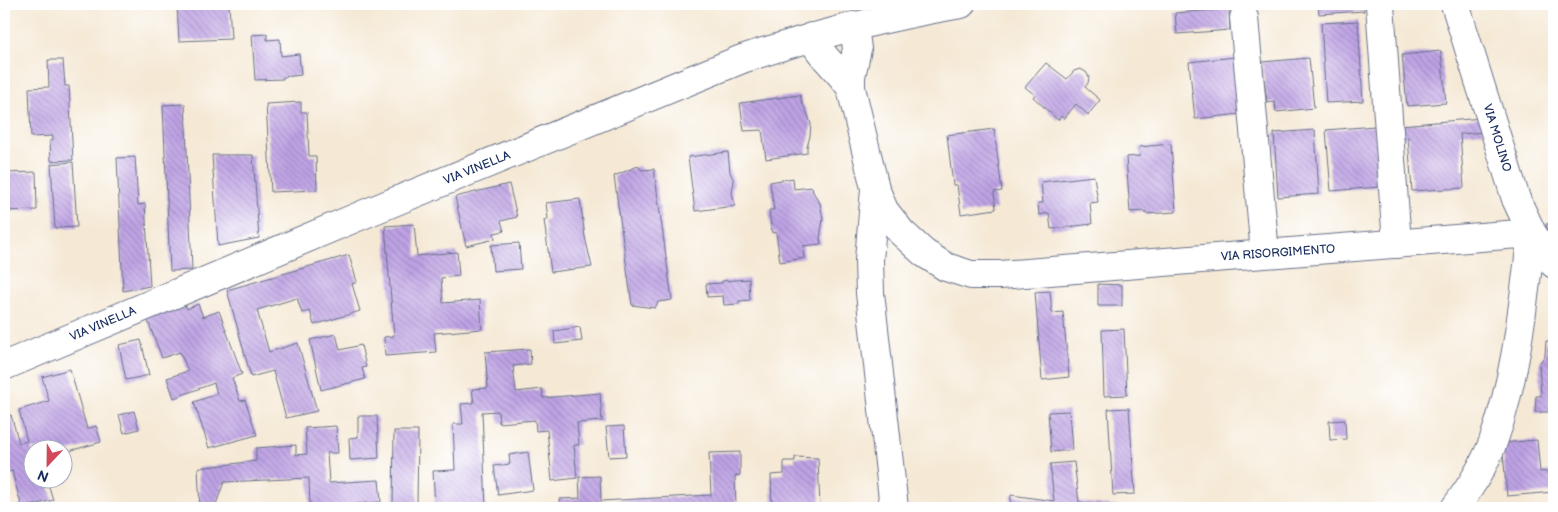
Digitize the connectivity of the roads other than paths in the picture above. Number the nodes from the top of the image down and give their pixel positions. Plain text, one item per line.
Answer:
1 (960, 4) edge
2 (1455, 4) edge
3 (1380, 5) edge
4 (1244, 18) dead end
5 (854, 26) junction
6 (811, 37) junction
7 (852, 88) junction
8 (875, 188) junction
9 (1532, 233) junction
10 (1397, 244) junction
11 (1265, 254) junction
12 (1554, 264) edge
13 (4, 366) edge
14 (894, 508) edge
15 (1455, 508) edge

1 - 5 street, VIA VINELLA
2 - 9 street, VIA MOLINO
3 - 10 street
4 - 11 street
5 - 6 street, VIA VINELLA
5 - 7 street
6 - 7 street
6 - 13 street, VIA VINELLA
7 - 8 street, VIA RISORGIMENTO
8 - 11 street, VIA RISORGIMENTO
8 - 14 street
9 - 10 street, VIA RISORGIMENTO
9 - 12 street, VIA MOLINO
9 - 15 street
10 - 11 street, VIA RISORGIMENTO

